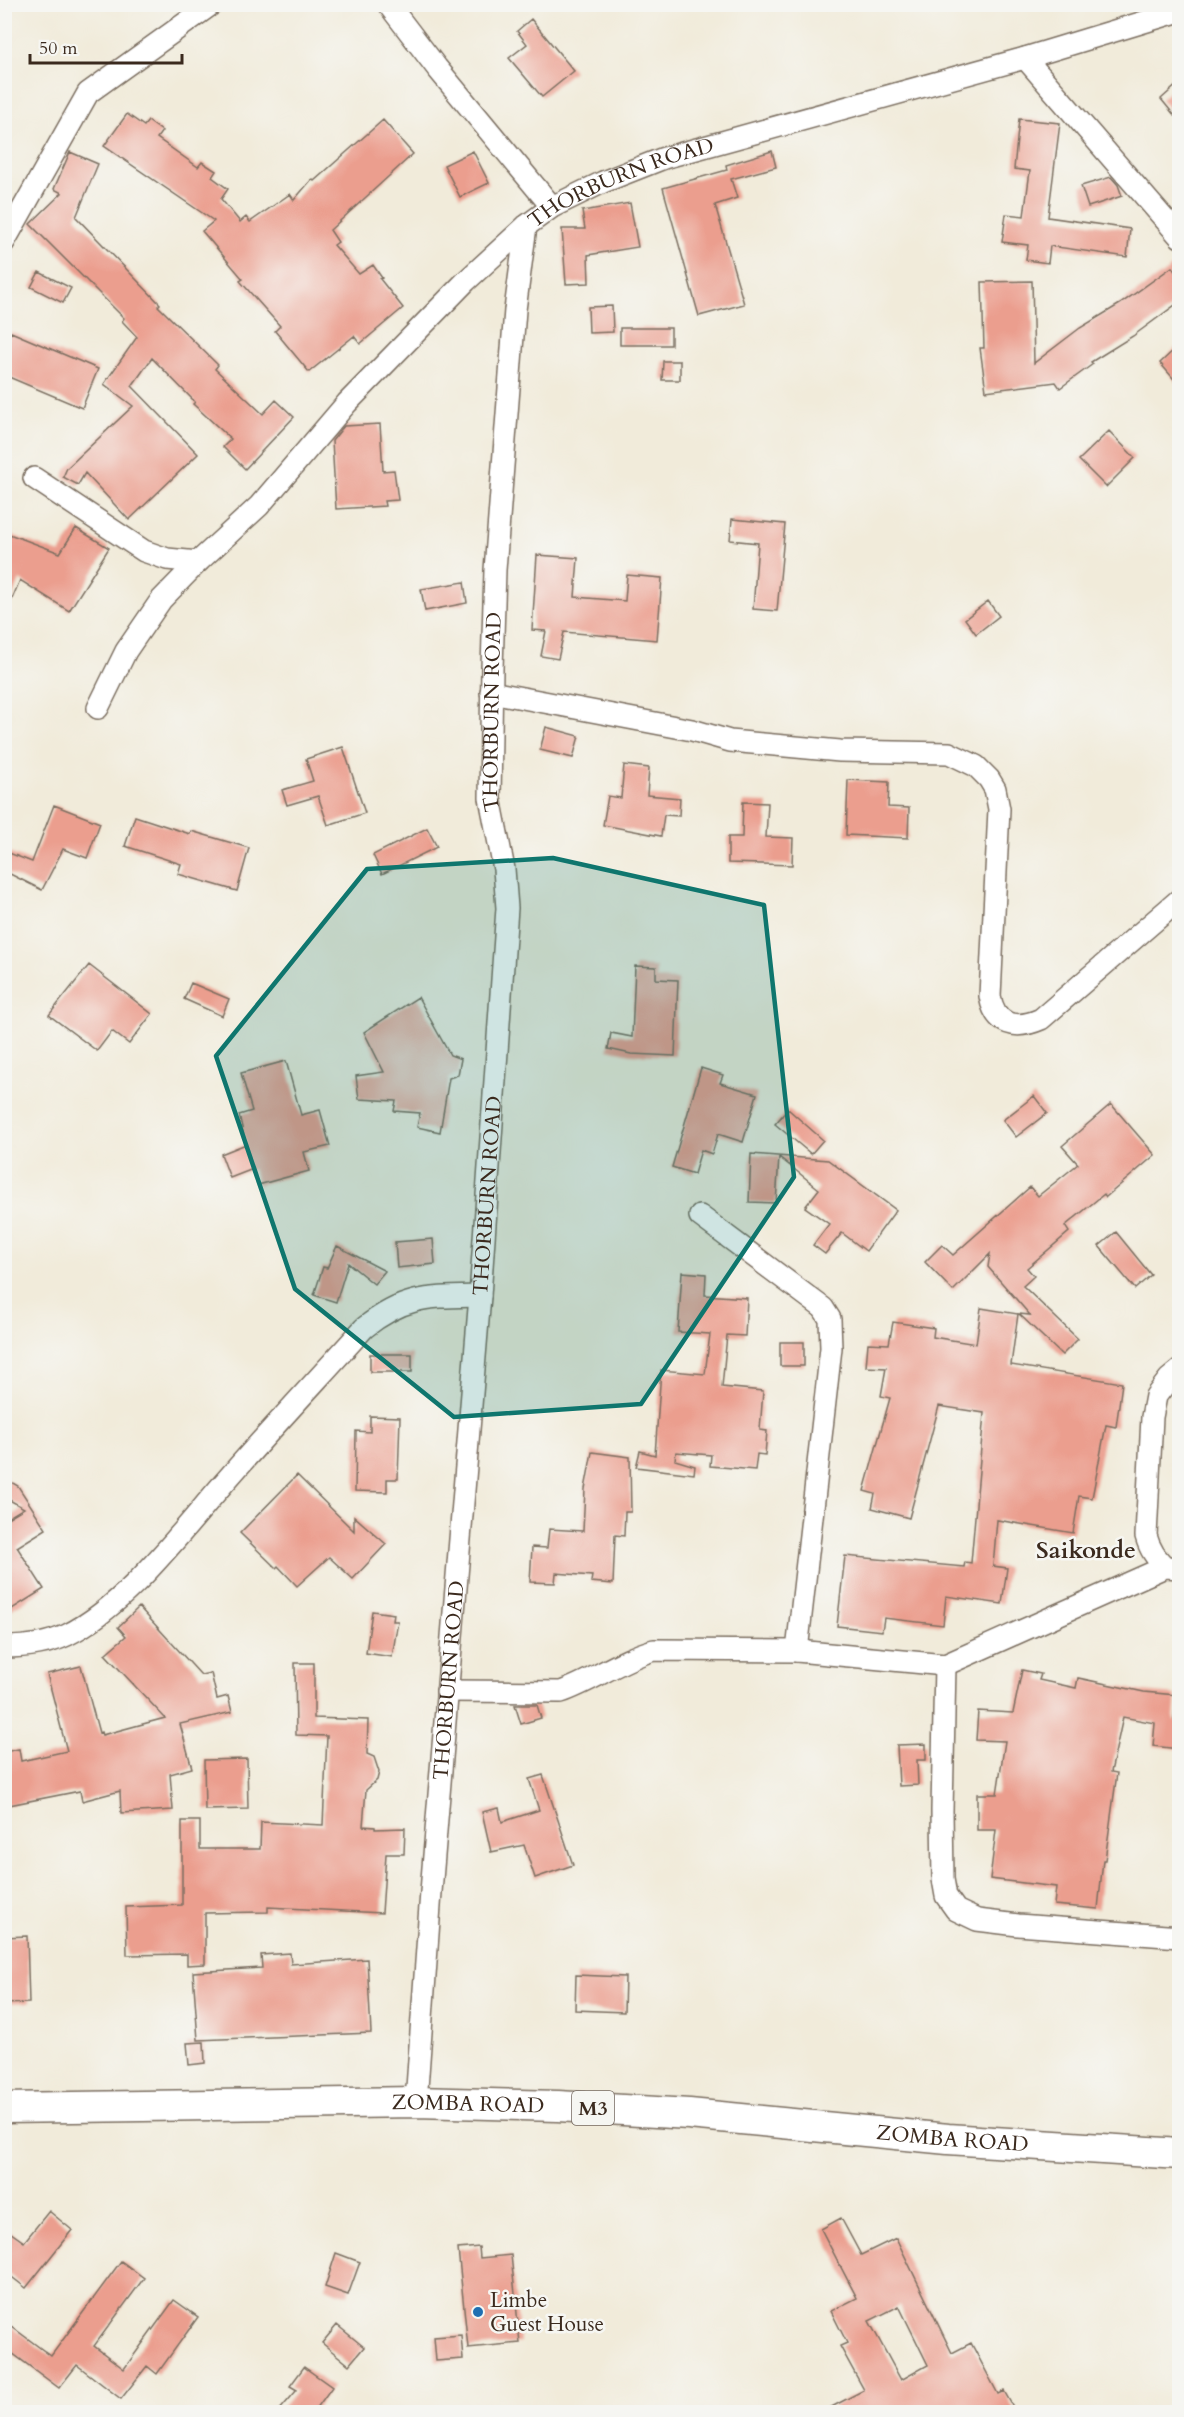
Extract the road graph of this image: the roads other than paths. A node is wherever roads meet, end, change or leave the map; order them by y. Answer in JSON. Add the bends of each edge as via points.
{"nodes":[{"id":1,"x":212,"y":4,"type":"edge"},
{"id":2,"x":388,"y":4,"type":"edge"},
{"id":3,"x":1179,"y":11,"type":"edge"},
{"id":4,"x":1025,"y":58,"type":"junction"},
{"id":5,"x":552,"y":207,"type":"junction"},
{"id":6,"x":526,"y":226,"type":"junction"},
{"id":7,"x":1179,"y":237,"type":"edge"},
{"id":8,"x":4,"y":242,"type":"edge"},
{"id":9,"x":34,"y":478,"type":"dead end"},
{"id":10,"x":198,"y":562,"type":"junction"},
{"id":11,"x":491,"y":692,"type":"junction"},
{"id":12,"x":98,"y":708,"type":"dead end"},
{"id":13,"x":1179,"y":899,"type":"edge"},
{"id":14,"x":700,"y":1216,"type":"dead end"},
{"id":15,"x":480,"y":1296,"type":"junction"},
{"id":16,"x":1179,"y":1370,"type":"edge"},
{"id":17,"x":1172,"y":1568,"type":"edge"},
{"id":18,"x":4,"y":1647,"type":"edge"},
{"id":19,"x":797,"y":1651,"type":"junction"},
{"id":20,"x":945,"y":1665,"type":"junction"},
{"id":21,"x":447,"y":1691,"type":"junction"},
{"id":22,"x":1179,"y":1937,"type":"edge"},
{"id":23,"x":416,"y":2102,"type":"junction"},
{"id":24,"x":4,"y":2108,"type":"edge"},
{"id":25,"x":1179,"y":2154,"type":"edge"}],
"edges":[{"from":1,"to":8,"type":"street","via":[[88,93]]},
{"from":2,"to":5,"type":"street"},
{"from":3,"to":4,"type":"street","name":"THORBURN ROAD"},
{"from":4,"to":5,"type":"street","name":"THORBURN ROAD","via":[[664,158]]},
{"from":4,"to":7,"type":"street"},
{"from":5,"to":6,"type":"street","name":"THORBURN ROAD"},
{"from":6,"to":10,"type":"street","via":[[466,281],[347,403],[259,506]]},
{"from":6,"to":11,"type":"street","name":"THORBURN ROAD","via":[[515,310],[495,570]]},
{"from":9,"to":10,"type":"street","via":[[144,551],[167,559]]},
{"from":10,"to":12,"type":"street","via":[[161,600],[139,630]]},
{"from":11,"to":13,"type":"street","via":[[730,741],[840,751],[949,753],[976,766],[995,789],[999,809],[990,996],[992,1008],[1002,1019],[1017,1026],[1041,1019]]},
{"from":11,"to":15,"type":"street","name":"THORBURN ROAD","via":[[490,798],[504,869],[507,909]]},
{"from":14,"to":19,"type":"street","via":[[823,1308],[830,1319],[831,1348]]},
{"from":15,"to":18,"type":"street","via":[[425,1298],[381,1314],[364,1328],[129,1588],[66,1636],[40,1644]]},
{"from":15,"to":21,"type":"street","name":"THORBURN ROAD"},
{"from":16,"to":17,"type":"street","via":[[1156,1396],[1146,1536],[1155,1557]]},
{"from":17,"to":20,"type":"street"},
{"from":19,"to":20,"type":"street"},
{"from":19,"to":21,"type":"street","via":[[654,1650],[561,1692]]},
{"from":20,"to":22,"type":"street","via":[[943,1879],[946,1896],[956,1910],[977,1920]]},
{"from":21,"to":23,"type":"street","name":"THORBURN ROAD"},
{"from":23,"to":24,"type":"highway","name":"ZOMBA ROAD","number":"M3"},
{"from":23,"to":25,"type":"highway","name":"ZOMBA ROAD","number":"M3","via":[[689,2114],[948,2139]]}]}
